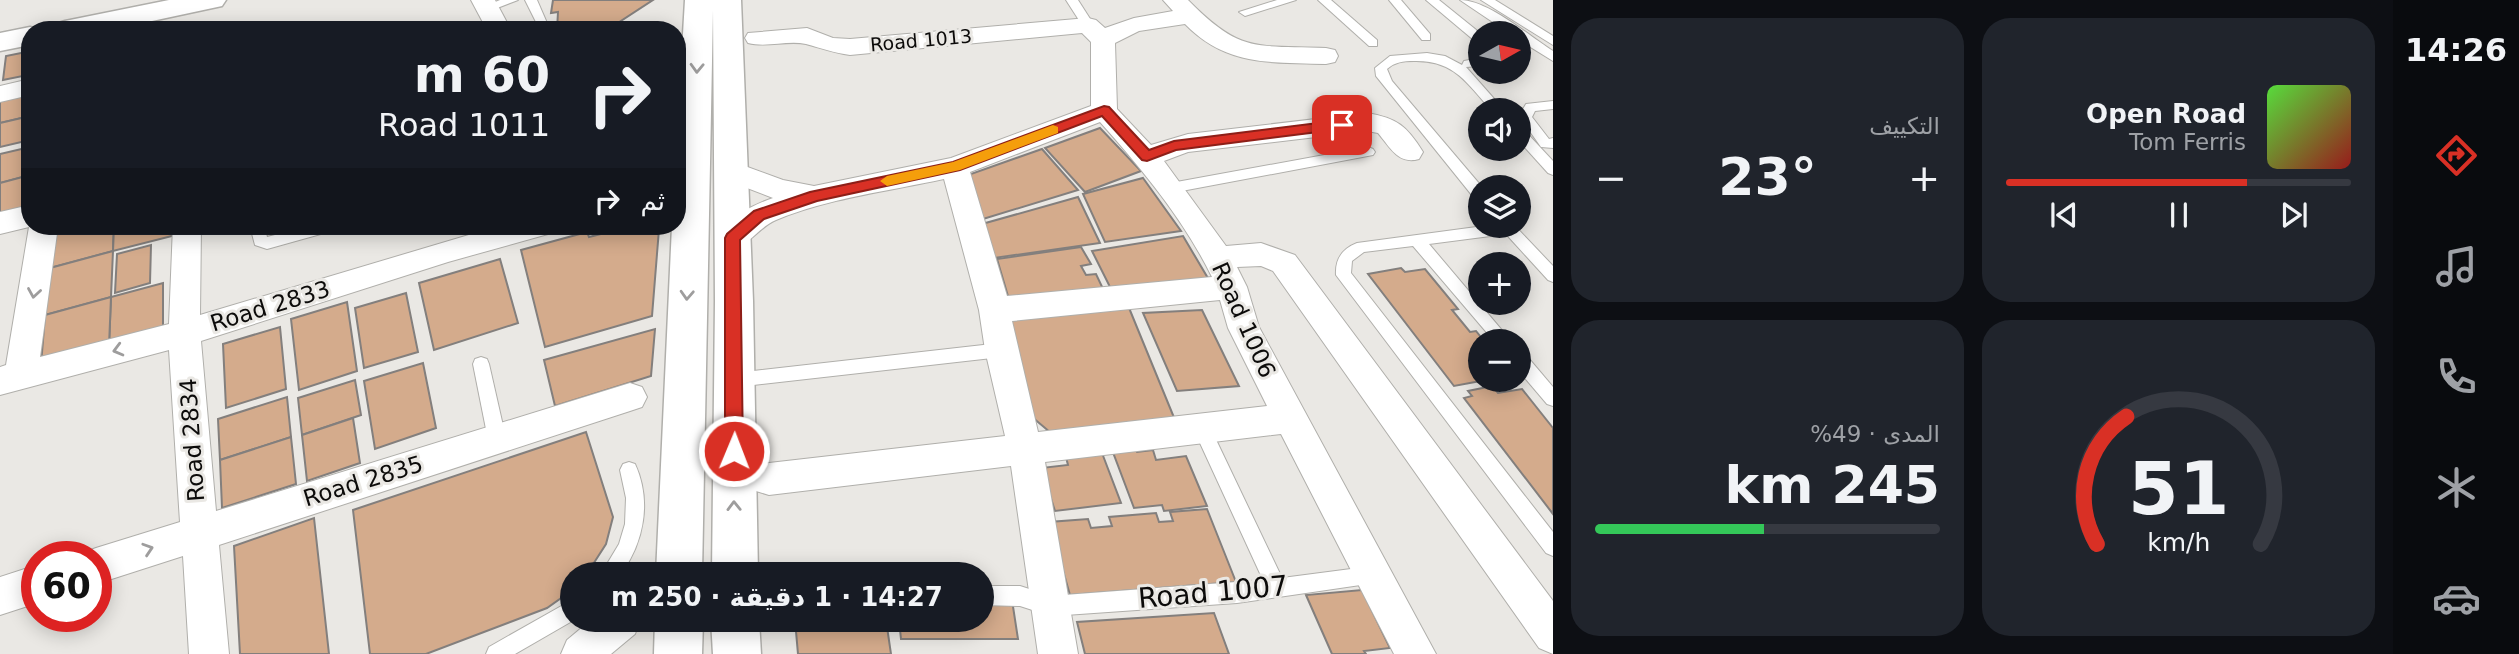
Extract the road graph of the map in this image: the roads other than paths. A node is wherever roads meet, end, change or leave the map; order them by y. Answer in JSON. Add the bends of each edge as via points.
{"nodes":[{"id":1,"x":212,"y":0,"type":"edge"},
{"id":2,"x":512,"y":0,"type":"edge"},
{"id":3,"x":531,"y":0,"type":"edge"},
{"id":4,"x":699,"y":0,"type":"edge"},
{"id":5,"x":727,"y":0,"type":"edge"},
{"id":6,"x":1290,"y":0,"type":"edge"},
{"id":7,"x":1324,"y":0,"type":"edge"},
{"id":8,"x":1397,"y":0,"type":"edge"},
{"id":9,"x":1432,"y":0,"type":"edge"},
{"id":10,"x":1466,"y":0,"type":"edge"},
{"id":11,"x":1487,"y":0,"type":"edge"},
{"id":12,"x":484,"y":3,"type":"edge"},
{"id":13,"x":1183,"y":8,"type":"edge"},
{"id":14,"x":1245,"y":12,"type":"dead end"},
{"id":15,"x":109,"y":21,"type":"edge"},
{"id":16,"x":494,"y":21,"type":"edge"},
{"id":17,"x":541,"y":21,"type":"edge"},
{"id":18,"x":1498,"y":21,"type":"edge"},
{"id":19,"x":1088,"y":22,"type":"edge"},
{"id":20,"x":1468,"y":29,"type":"edge"},
{"id":21,"x":757,"y":37,"type":"dead end"},
{"id":22,"x":1426,"y":37,"type":"dead end"},
{"id":23,"x":21,"y":38,"type":"edge"},
{"id":24,"x":1553,"y":41,"type":"edge"},
{"id":25,"x":0,"y":42,"type":"edge"},
{"id":26,"x":1373,"y":43,"type":"dead end"},
{"id":27,"x":1531,"y":43,"type":"edge"},
{"id":28,"x":1326,"y":56,"type":"dead end"},
{"id":29,"x":1553,"y":57,"type":"edge"},
{"id":30,"x":21,"y":89,"type":"edge"},
{"id":31,"x":0,"y":94,"type":"edge"},
{"id":32,"x":1486,"y":98,"type":"edge"},
{"id":33,"x":1553,"y":105,"type":"edge"},
{"id":34,"x":1104,"y":111,"type":"junction"},
{"id":35,"x":1531,"y":146,"type":"edge"},
{"id":36,"x":1551,"y":146,"type":"edge"},
{"id":37,"x":1368,"y":152,"type":"dead end"},
{"id":38,"x":1409,"y":152,"type":"dead end"},
{"id":39,"x":1147,"y":157,"type":"junction"},
{"id":40,"x":955,"y":167,"type":"junction"},
{"id":41,"x":1553,"y":170,"type":"edge"},
{"id":42,"x":731,"y":171,"type":"junction"},
{"id":43,"x":1468,"y":180,"type":"edge"},
{"id":44,"x":1171,"y":188,"type":"junction"},
{"id":45,"x":815,"y":196,"type":"junction"},
{"id":46,"x":21,"y":218,"type":"edge"},
{"id":47,"x":0,"y":223,"type":"edge"},
{"id":48,"x":1468,"y":232,"type":"edge"},
{"id":49,"x":42,"y":235,"type":"edge"},
{"id":50,"x":187,"y":235,"type":"edge"},
{"id":51,"x":259,"y":235,"type":"edge"},
{"id":52,"x":297,"y":235,"type":"edge"},
{"id":53,"x":506,"y":235,"type":"edge"},
{"id":54,"x":732,"y":238,"type":"junction"},
{"id":55,"x":1519,"y":238,"type":"edge"},
{"id":56,"x":1416,"y":239,"type":"junction"},
{"id":57,"x":1550,"y":269,"type":"edge"},
{"id":58,"x":1225,"y":273,"type":"junction"},
{"id":59,"x":995,"y":310,"type":"junction"},
{"id":60,"x":1493,"y":329,"type":"edge"},
{"id":61,"x":184,"y":333,"type":"junction"},
{"id":62,"x":1001,"y":350,"type":"junction"},
{"id":63,"x":481,"y":364,"type":"dead end"},
{"id":64,"x":1531,"y":373,"type":"edge"},
{"id":65,"x":10,"y":379,"type":"edge"},
{"id":66,"x":735,"y":380,"type":"junction"},
{"id":67,"x":630,"y":397,"type":"dead end"},
{"id":68,"x":1553,"y":399,"type":"edge"},
{"id":69,"x":1290,"y":418,"type":"junction"},
{"id":70,"x":1203,"y":430,"type":"junction"},
{"id":71,"x":497,"y":439,"type":"junction"},
{"id":72,"x":1026,"y":451,"type":"junction"},
{"id":73,"x":629,"y":470,"type":"dead end"},
{"id":74,"x":769,"y":479,"type":"dead end"},
{"id":75,"x":680,"y":513,"type":"junction"},
{"id":76,"x":199,"y":533,"type":"junction"},
{"id":77,"x":1553,"y":547,"type":"edge"},
{"id":78,"x":112,"y":561,"type":"edge"},
{"id":79,"x":617,"y":562,"type":"edge"},
{"id":80,"x":661,"y":562,"type":"edge"},
{"id":81,"x":679,"y":562,"type":"edge"},
{"id":82,"x":735,"y":562,"type":"edge"},
{"id":83,"x":1374,"y":575,"type":"junction"},
{"id":84,"x":1276,"y":587,"type":"junction"},
{"id":85,"x":21,"y":589,"type":"edge"},
{"id":86,"x":0,"y":596,"type":"edge"},
{"id":87,"x":994,"y":596,"type":"edge"},
{"id":88,"x":1051,"y":606,"type":"junction"},
{"id":89,"x":560,"y":617,"type":"edge"},
{"id":90,"x":607,"y":632,"type":"edge"},
{"id":91,"x":679,"y":632,"type":"edge"},
{"id":92,"x":736,"y":632,"type":"edge"},
{"id":93,"x":1553,"y":634,"type":"edge"},
{"id":94,"x":209,"y":654,"type":"edge"},
{"id":95,"x":496,"y":654,"type":"edge"},
{"id":96,"x":581,"y":654,"type":"edge"},
{"id":97,"x":678,"y":654,"type":"edge"},
{"id":98,"x":737,"y":654,"type":"edge"},
{"id":99,"x":1058,"y":654,"type":"edge"},
{"id":100,"x":1416,"y":654,"type":"edge"}],
"edges":[{"from":1,"to":15,"type":"main road"},
{"from":2,"to":12,"type":"lane"},
{"from":3,"to":17,"type":"lane"},
{"from":4,"to":75,"type":"main road","one_way":true},
{"from":5,"to":42,"type":"main road"},
{"from":6,"to":14,"type":"lane"},
{"from":7,"to":26,"type":"lane"},
{"from":8,"to":22,"type":"lane"},
{"from":9,"to":20,"type":"lane"},
{"from":10,"to":18,"type":"lane"},
{"from":11,"to":24,"type":"lane"},
{"from":12,"to":16,"type":"street"},
{"from":13,"to":19,"type":"street","name":"Road 1013","via":[[1124,28]]},
{"from":13,"to":28,"type":"street","name":"Road 1013","via":[[1216,39],[1239,49]]},
{"from":19,"to":21,"type":"street","name":"Road 1013","via":[[850,47],[807,36]]},
{"from":19,"to":34,"type":"street"},
{"from":23,"to":25,"type":"main road"},
{"from":27,"to":29,"type":"lane"},
{"from":30,"to":31,"type":"street"},
{"from":32,"to":43,"type":"lane","via":[[1451,61],[1438,56],[1395,59],[1381,68],[1388,84]]},
{"from":33,"to":36,"type":"lane","via":[[1531,107],[1525,117]]},
{"from":34,"to":39,"type":"street","name":"Road 1006"},
{"from":34,"to":40,"type":"street"},
{"from":35,"to":41,"type":"lane"},
{"from":37,"to":44,"type":"lane"},
{"from":38,"to":39,"type":"street","via":[[1386,125],[1367,122],[1174,146]]},
{"from":39,"to":44,"type":"street","name":"Road 1006"},
{"from":40,"to":45,"type":"street"},
{"from":40,"to":59,"type":"street"},
{"from":42,"to":45,"type":"street","via":[[779,190]]},
{"from":42,"to":54,"type":"main road"},
{"from":44,"to":58,"type":"street","name":"Road 1006"},
{"from":45,"to":54,"type":"street","via":[[759,215]]},
{"from":46,"to":47,"type":"street"},
{"from":48,"to":56,"type":"lane"},
{"from":49,"to":65,"type":"street","one_way":true},
{"from":50,"to":61,"type":"street","name":"Road 2834"},
{"from":51,"to":52,"type":"lane","via":[[267,243]]},
{"from":53,"to":61,"type":"street","name":"Road 2833"},
{"from":54,"to":66,"type":"main road"},
{"from":55,"to":57,"type":"lane"},
{"from":56,"to":60,"type":"lane"},
{"from":56,"to":77,"type":"lane","via":[[1350,252],[1343,262],[1344,275]]},
{"from":58,"to":59,"type":"street"},
{"from":58,"to":69,"type":"street","name":"Road 1006","via":[[1244,328]]},
{"from":58,"to":93,"type":"street","via":[[1260,253],[1284,263]]},
{"from":59,"to":62,"type":"street"},
{"from":61,"to":65,"type":"street","name":"Road 2833","one_way":true},
{"from":61,"to":76,"type":"street","name":"Road 2834"},
{"from":62,"to":66,"type":"lane"},
{"from":62,"to":72,"type":"street"},
{"from":63,"to":71,"type":"lane"},
{"from":64,"to":68,"type":"lane"},
{"from":82,"to":66,"type":"main road","one_way":true},
{"from":67,"to":71,"type":"street","name":"Road 2835"},
{"from":69,"to":70,"type":"street"},
{"from":69,"to":83,"type":"street","name":"Road 1006"},
{"from":70,"to":72,"type":"street"},
{"from":70,"to":84,"type":"lane"},
{"from":71,"to":76,"type":"street","name":"Road 2835"},
{"from":72,"to":74,"type":"street"},
{"from":72,"to":88,"type":"street"},
{"from":73,"to":79,"type":"lane","via":[[637,499],[635,522]]},
{"from":75,"to":80,"type":"street"},
{"from":75,"to":81,"type":"main road"},
{"from":78,"to":76,"type":"street","name":"Road 2835","one_way":true},
{"from":76,"to":94,"type":"street","name":"Road 2834"},
{"from":83,"to":84,"type":"lane","name":"Road 1007"},
{"from":83,"to":100,"type":"street","name":"Road 1006"},
{"from":84,"to":88,"type":"lane","name":"Road 1007"},
{"from":85,"to":86,"type":"street"},
{"from":87,"to":88,"type":"lane","name":"Road 1007","via":[[1020,596]]},
{"from":88,"to":99,"type":"street"},
{"from":89,"to":95,"type":"lane"},
{"from":90,"to":96,"type":"street"},
{"from":91,"to":97,"type":"main road"},
{"from":92,"to":98,"type":"main road"}]}
